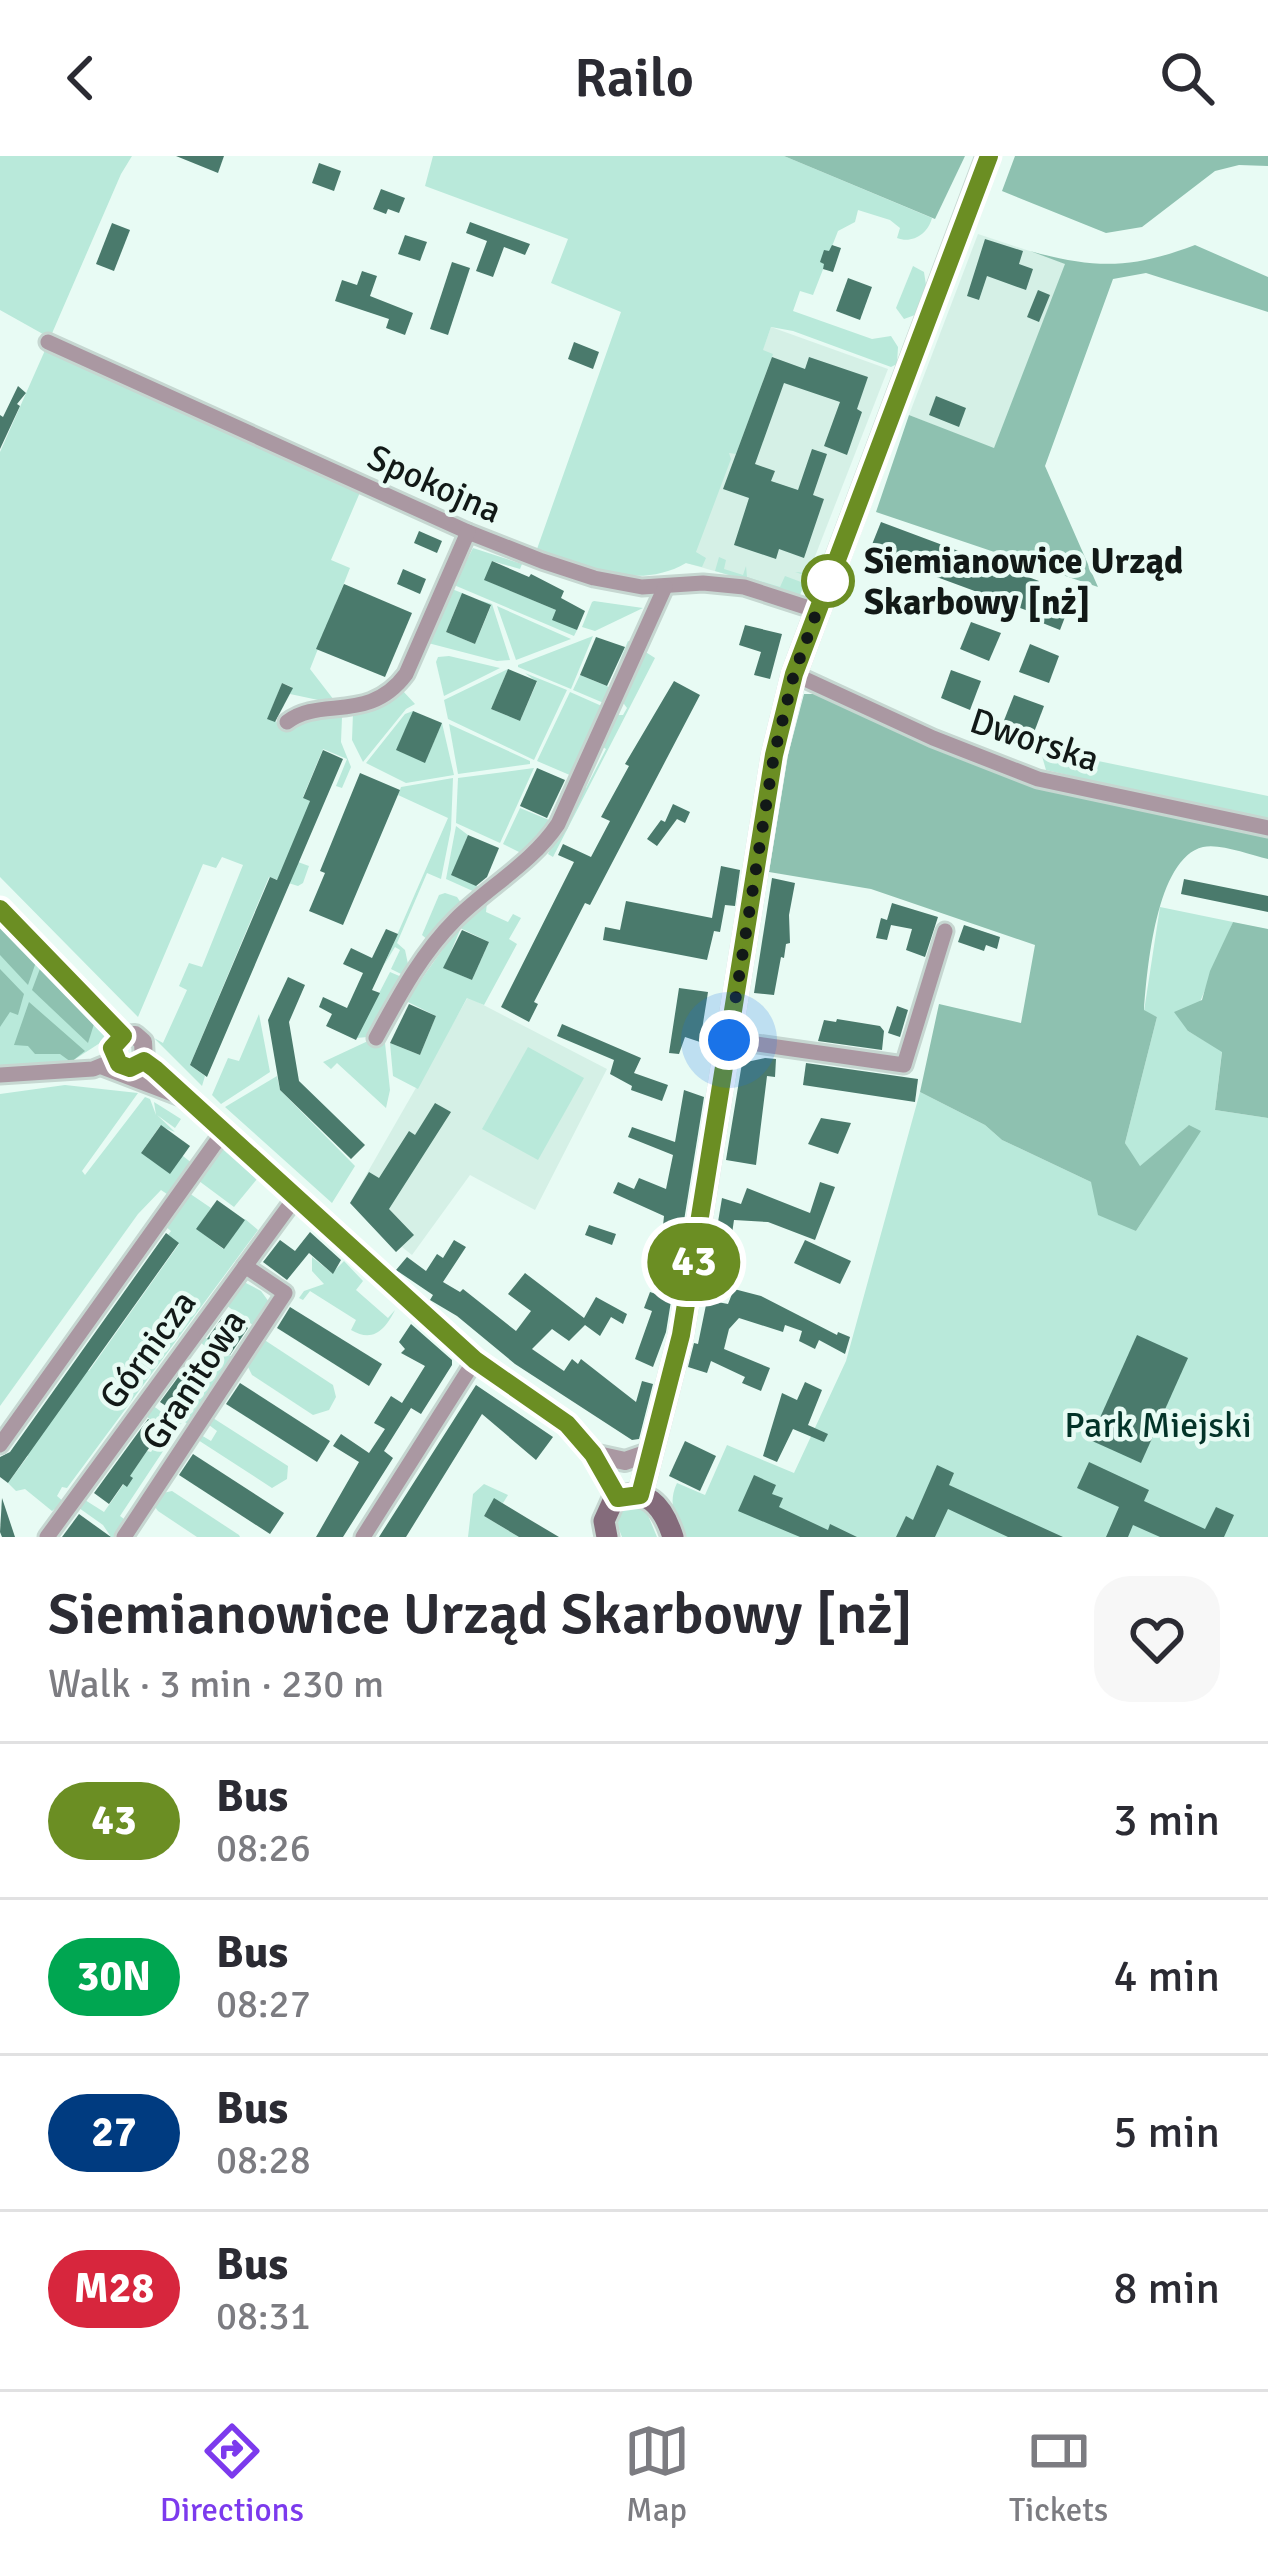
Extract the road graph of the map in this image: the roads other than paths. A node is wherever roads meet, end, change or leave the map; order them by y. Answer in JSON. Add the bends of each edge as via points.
{"nodes":[{"id":1,"x":988,"y":156,"type":"edge"},
{"id":2,"x":48,"y":342,"type":"dead end"},
{"id":3,"x":468,"y":532,"type":"junction"},
{"id":4,"x":665,"y":587,"type":"junction"},
{"id":5,"x":818,"y":610,"type":"junction"},
{"id":6,"x":794,"y":674,"type":"junction"},
{"id":7,"x":287,"y":722,"type":"dead end"},
{"id":8,"x":1268,"y":828,"type":"edge"},
{"id":9,"x":0,"y":909,"type":"edge"},
{"id":10,"x":945,"y":932,"type":"dead end"},
{"id":11,"x":123,"y":1036,"type":"junction"},
{"id":12,"x":376,"y":1038,"type":"dead end"},
{"id":13,"x":729,"y":1040,"type":"junction"},
{"id":14,"x":144,"y":1061,"type":"junction"},
{"id":15,"x":109,"y":1064,"type":"junction"},
{"id":16,"x":0,"y":1075,"type":"edge"},
{"id":17,"x":190,"y":1099,"type":"junction"},
{"id":18,"x":224,"y":1131,"type":"junction"},
{"id":19,"x":296,"y":1198,"type":"junction"},
{"id":20,"x":245,"y":1266,"type":"junction"},
{"id":21,"x":475,"y":1360,"type":"junction"},
{"id":22,"x":0,"y":1445,"type":"edge"},
{"id":23,"x":650,"y":1452,"type":"junction"},
{"id":24,"x":593,"y":1454,"type":"junction"},
{"id":25,"x":629,"y":1496,"type":"junction"},
{"id":26,"x":47,"y":1537,"type":"edge"},
{"id":27,"x":124,"y":1537,"type":"edge"},
{"id":28,"x":363,"y":1537,"type":"edge"},
{"id":29,"x":607,"y":1537,"type":"edge"},
{"id":30,"x":673,"y":1537,"type":"edge"}],
"edges":[{"from":1,"to":5,"type":"main road"},
{"from":2,"to":3,"type":"street","name":"Spokojna"},
{"from":3,"to":4,"type":"street","name":"Spokojna","via":[[594,578]]},
{"from":3,"to":7,"type":"street","via":[[397,687],[359,706]]},
{"from":4,"to":5,"type":"street","name":"Spokojna","via":[[744,587]]},
{"from":4,"to":12,"type":"street","via":[[558,824],[452,923]]},
{"from":5,"to":6,"type":"main road"},
{"from":6,"to":8,"type":"street","name":"Dworska","via":[[1038,778]]},
{"from":6,"to":13,"type":"main road"},
{"from":9,"to":11,"type":"street"},
{"from":10,"to":13,"type":"street","via":[[904,1065]]},
{"from":11,"to":14,"type":"street","via":[[143,1042]]},
{"from":11,"to":15,"type":"street"},
{"from":13,"to":23,"type":"main road","via":[[681,1335]]},
{"from":14,"to":15,"type":"street"},
{"from":14,"to":17,"type":"street"},
{"from":15,"to":16,"type":"street"},
{"from":15,"to":17,"type":"street"},
{"from":17,"to":18,"type":"street"},
{"from":18,"to":19,"type":"street"},
{"from":18,"to":22,"type":"street","name":"Górnicza"},
{"from":19,"to":20,"type":"street","name":"Górnicza"},
{"from":19,"to":21,"type":"street"},
{"from":20,"to":26,"type":"street","name":"Górnicza"},
{"from":20,"to":27,"type":"street","name":"Granitowa","via":[[285,1293]]},
{"from":21,"to":24,"type":"street","via":[[567,1424]]},
{"from":21,"to":28,"type":"street"},
{"from":23,"to":24,"type":"street","via":[[625,1461]]},
{"from":23,"to":25,"type":"main road"},
{"from":24,"to":25,"type":"street"},
{"from":25,"to":29,"type":"main road","via":[[607,1510]]},
{"from":25,"to":30,"type":"main road","via":[[653,1500]]}]}
